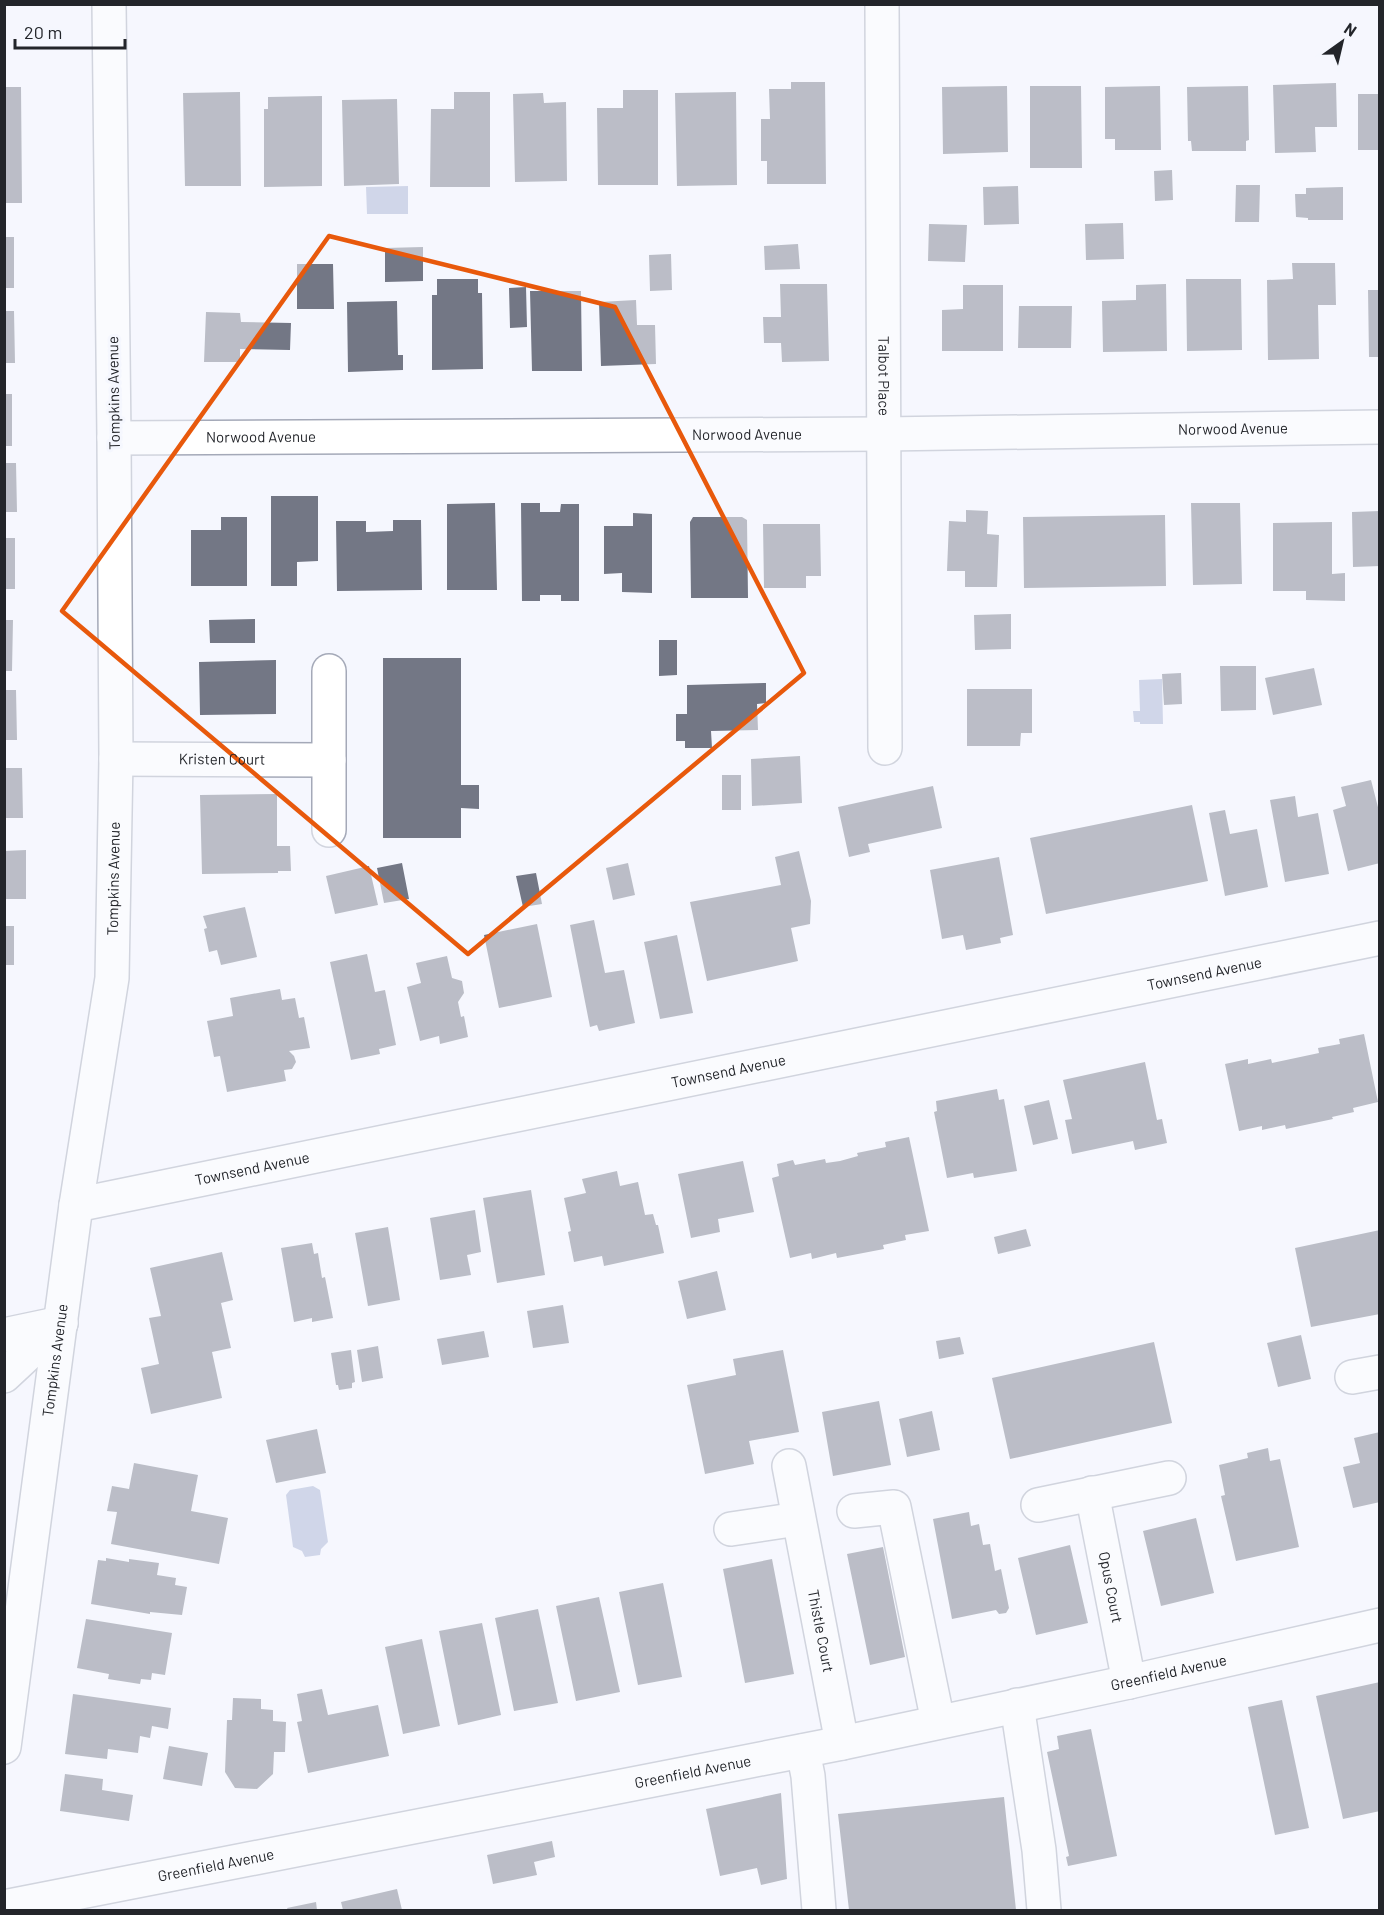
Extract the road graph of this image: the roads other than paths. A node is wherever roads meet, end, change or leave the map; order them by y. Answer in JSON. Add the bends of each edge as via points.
{"nodes":[{"id":1,"x":109,"y":4,"type":"edge"},
{"id":2,"x":882,"y":4,"type":"edge"},
{"id":3,"x":1380,"y":428,"type":"edge"},
{"id":4,"x":884,"y":434,"type":"junction"},
{"id":5,"x":114,"y":438,"type":"junction"},
{"id":6,"x":329,"y":671,"type":"dead end"},
{"id":7,"x":885,"y":748,"type":"dead end"},
{"id":8,"x":116,"y":759,"type":"junction"},
{"id":9,"x":329,"y":760,"type":"junction"},
{"id":10,"x":330,"y":830,"type":"dead end"},
{"id":11,"x":1380,"y":938,"type":"edge"},
{"id":12,"x":76,"y":1205,"type":"junction"},
{"id":13,"x":61,"y":1323,"type":"junction"},
{"id":14,"x":4,"y":1335,"type":"edge"},
{"id":15,"x":4,"y":1376,"type":"edge"},
{"id":16,"x":789,"y":1466,"type":"dead end"},
{"id":17,"x":1169,"y":1478,"type":"dead end"},
{"id":18,"x":1092,"y":1493,"type":"junction"},
{"id":19,"x":1038,"y":1505,"type":"dead end"},
{"id":20,"x":854,"y":1511,"type":"dead end"},
{"id":21,"x":798,"y":1519,"type":"junction"},
{"id":22,"x":731,"y":1529,"type":"dead end"},
{"id":23,"x":1380,"y":1625,"type":"edge"},
{"id":24,"x":1129,"y":1682,"type":"junction"},
{"id":25,"x":1017,"y":1706,"type":"junction"},
{"id":26,"x":938,"y":1722,"type":"junction"},
{"id":27,"x":842,"y":1743,"type":"junction"},
{"id":28,"x":4,"y":1747,"type":"edge"},
{"id":29,"x":803,"y":1751,"type":"junction"},
{"id":30,"x":4,"y":1907,"type":"edge"},
{"id":31,"x":819,"y":1911,"type":"edge"},
{"id":32,"x":1044,"y":1911,"type":"edge"}],
"edges":[{"from":1,"to":5,"type":"street","name":"Tompkins Avenue"},
{"from":2,"to":4,"type":"street","name":"Talbot Place"},
{"from":3,"to":4,"type":"street","name":"Norwood Avenue"},
{"from":4,"to":5,"type":"street","name":"Norwood Avenue"},
{"from":4,"to":7,"type":"street","name":"Talbot Place"},
{"from":5,"to":8,"type":"street","name":"Tompkins Avenue"},
{"from":6,"to":9,"type":"street"},
{"from":8,"to":9,"type":"street","name":"Kristen Court"},
{"from":8,"to":12,"type":"street","name":"Tompkins Avenue","via":[[112,978]]},
{"from":9,"to":10,"type":"street"},
{"from":11,"to":12,"type":"street","name":"Townsend Avenue"},
{"from":12,"to":13,"type":"street","name":"Tompkins Avenue"},
{"from":13,"to":14,"type":"street"},
{"from":13,"to":15,"type":"street"},
{"from":13,"to":28,"type":"street","name":"Tompkins Avenue"},
{"from":16,"to":21,"type":"street","name":"Thistle Court"},
{"from":17,"to":18,"type":"street"},
{"from":18,"to":19,"type":"street"},
{"from":18,"to":24,"type":"street","name":"Opus Court"},
{"from":20,"to":26,"type":"street","via":[[894,1507]]},
{"from":21,"to":22,"type":"street"},
{"from":21,"to":27,"type":"street","name":"Thistle Court"},
{"from":23,"to":24,"type":"street","name":"Greenfield Avenue"},
{"from":24,"to":25,"type":"street","name":"Greenfield Avenue"},
{"from":25,"to":26,"type":"street","name":"Greenfield Avenue"},
{"from":25,"to":32,"type":"street","via":[[1039,1850]]},
{"from":26,"to":27,"type":"street","name":"Greenfield Avenue"},
{"from":27,"to":29,"type":"street","name":"Greenfield Avenue"},
{"from":29,"to":30,"type":"street","name":"Greenfield Avenue"},
{"from":29,"to":31,"type":"street"}]}
